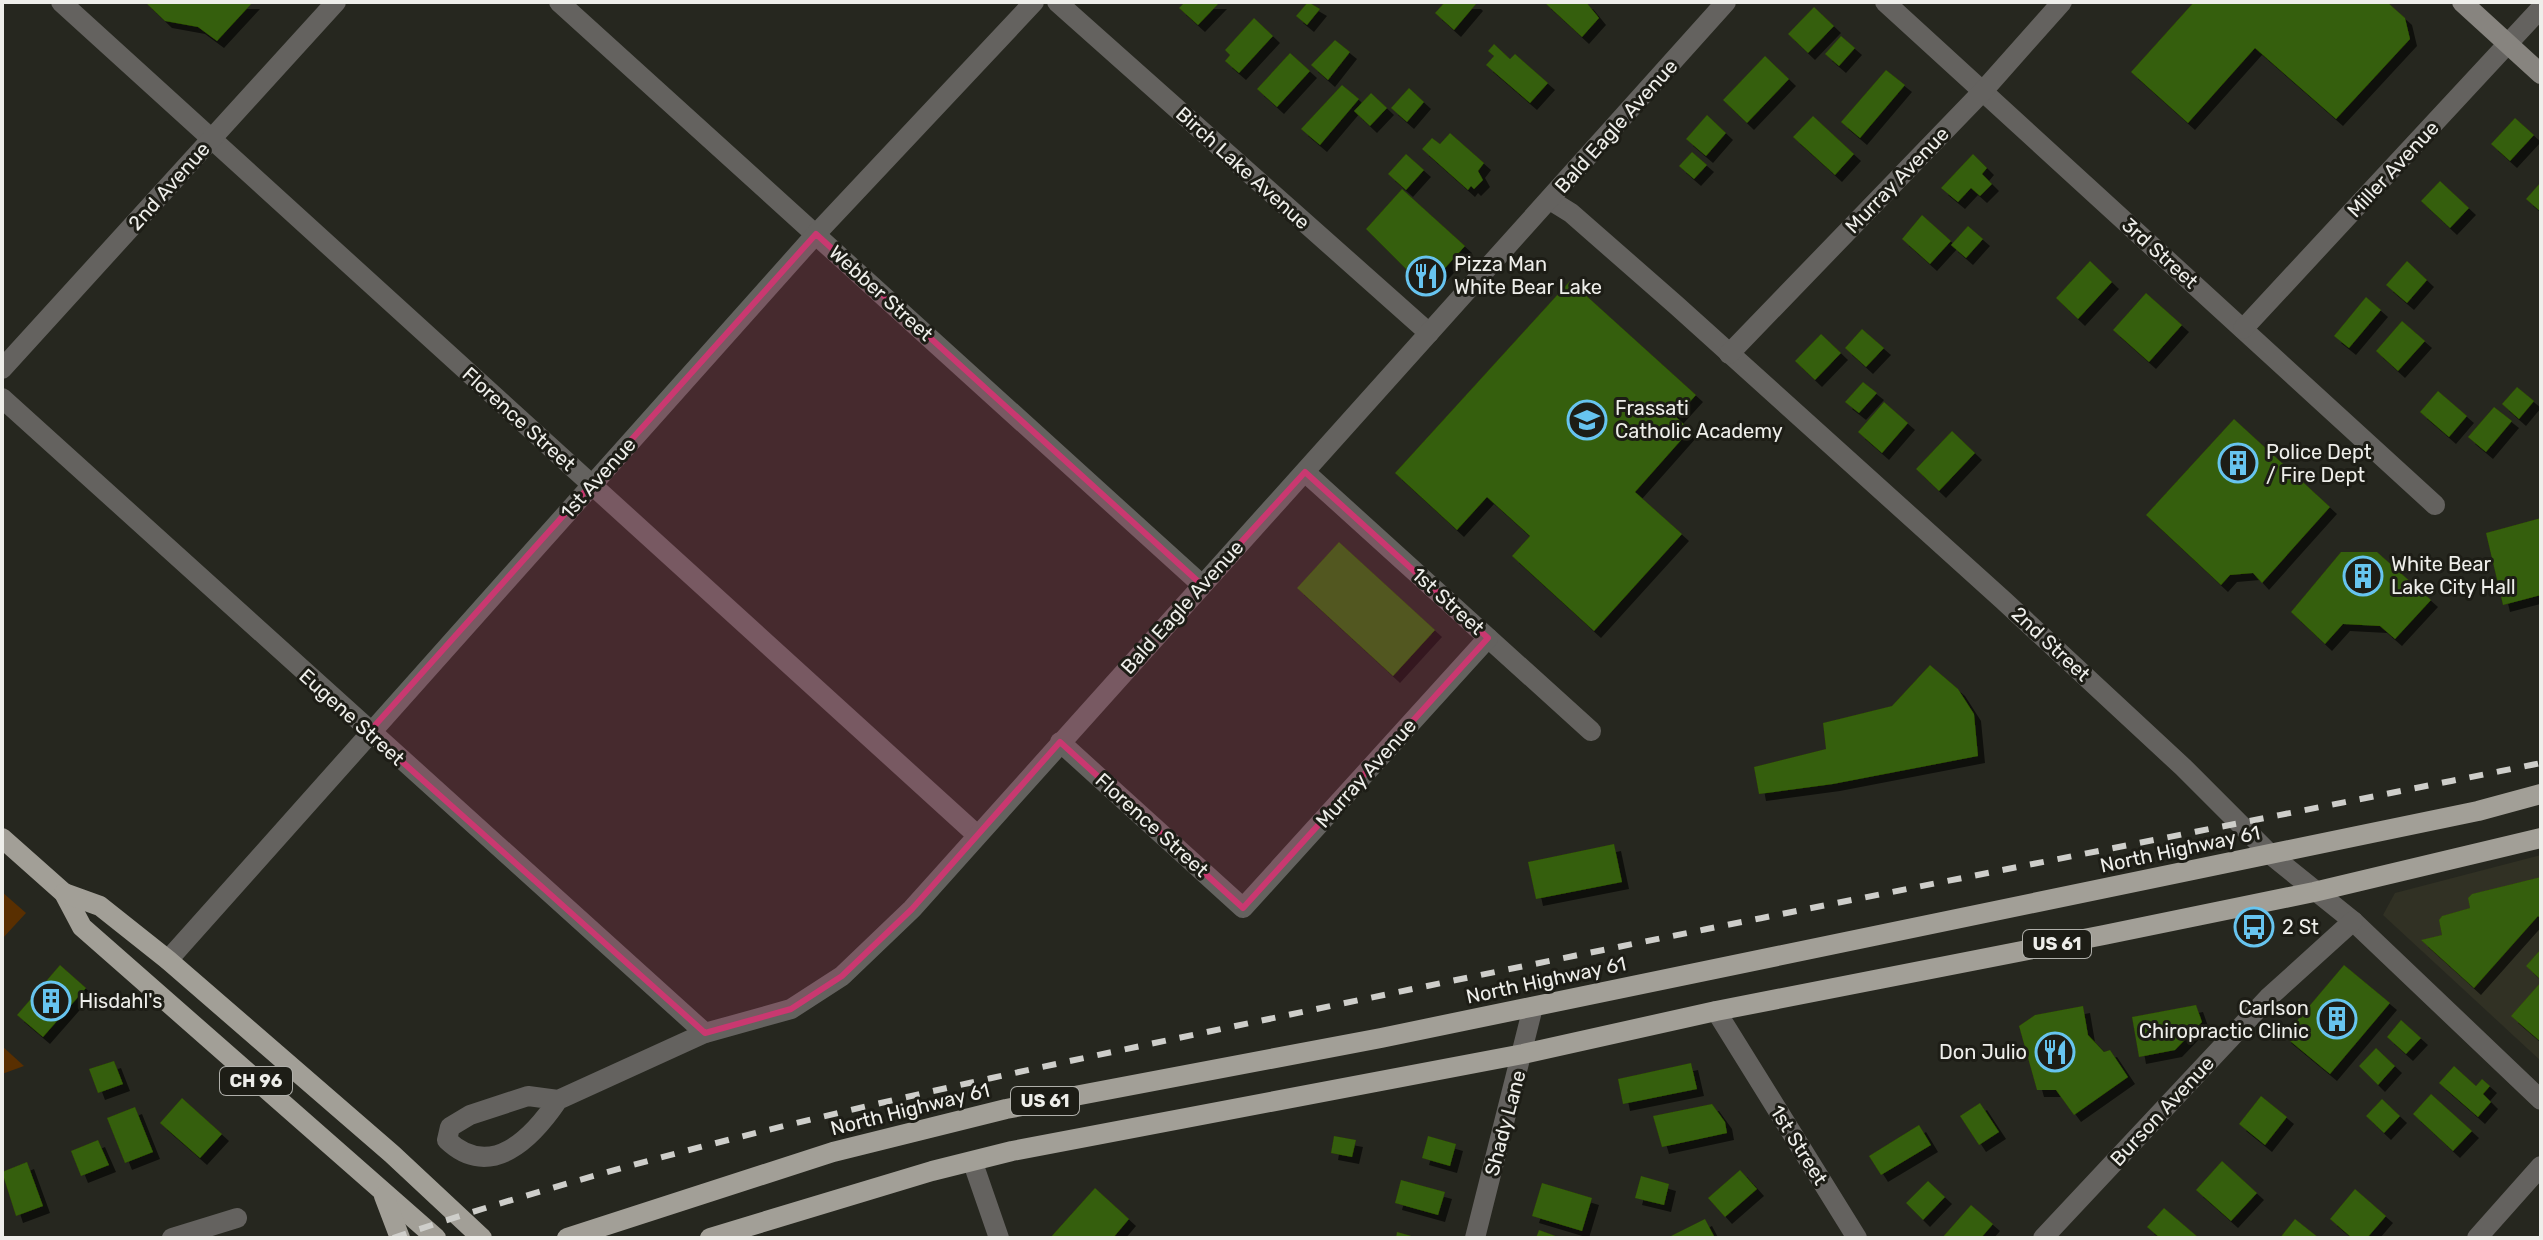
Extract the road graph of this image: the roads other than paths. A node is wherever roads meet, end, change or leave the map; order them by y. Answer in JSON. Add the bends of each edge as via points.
{"nodes":[{"id":1,"x":61,"y":2,"type":"edge"},
{"id":2,"x":336,"y":2,"type":"edge"},
{"id":3,"x":559,"y":2,"type":"edge"},
{"id":4,"x":1034,"y":2,"type":"edge"},
{"id":5,"x":1057,"y":2,"type":"edge"},
{"id":6,"x":1726,"y":2,"type":"edge"},
{"id":7,"x":1885,"y":2,"type":"edge"},
{"id":8,"x":2062,"y":2,"type":"edge"},
{"id":9,"x":2462,"y":2,"type":"edge"},
{"id":10,"x":2541,"y":8,"type":"edge"},
{"id":11,"x":2508,"y":45,"type":"junction"},
{"id":12,"x":2541,"y":74,"type":"edge"},
{"id":13,"x":1983,"y":91,"type":"junction"},
{"id":14,"x":212,"y":140,"type":"junction"},
{"id":15,"x":1550,"y":200,"type":"junction"},
{"id":16,"x":816,"y":234,"type":"junction"},
{"id":17,"x":2243,"y":329,"type":"junction"},
{"id":18,"x":1429,"y":333,"type":"junction"},
{"id":19,"x":1729,"y":354,"type":"junction"},
{"id":20,"x":2,"y":369,"type":"edge"},
{"id":21,"x":2,"y":398,"type":"edge"},
{"id":22,"x":1305,"y":472,"type":"junction"},
{"id":23,"x":592,"y":485,"type":"junction"},
{"id":24,"x":2435,"y":505,"type":"dead end"},
{"id":25,"x":1202,"y":585,"type":"junction"},
{"id":26,"x":1488,"y":638,"type":"junction"},
{"id":27,"x":1591,"y":731,"type":"dead end"},
{"id":28,"x":369,"y":732,"type":"junction"},
{"id":29,"x":1060,"y":742,"type":"junction"},
{"id":30,"x":2541,"y":794,"type":"edge"},
{"id":31,"x":977,"y":835,"type":"junction"},
{"id":32,"x":2,"y":838,"type":"edge"},
{"id":33,"x":2541,"y":838,"type":"edge"},
{"id":34,"x":2271,"y":855,"type":"junction"},
{"id":35,"x":2314,"y":892,"type":"junction"},
{"id":36,"x":64,"y":893,"type":"junction"},
{"id":37,"x":1243,"y":908,"type":"joint"},
{"id":38,"x":2353,"y":921,"type":"junction"},
{"id":39,"x":168,"y":960,"type":"junction"},
{"id":40,"x":1533,"y":1007,"type":"junction"},
{"id":41,"x":1716,"y":1011,"type":"junction"},
{"id":42,"x":705,"y":1033,"type":"junction"},
{"id":43,"x":1523,"y":1054,"type":"junction"},
{"id":44,"x":558,"y":1100,"type":"junction"},
{"id":45,"x":2541,"y":1100,"type":"edge"},
{"id":46,"x":973,"y":1163,"type":"junction"},
{"id":47,"x":2541,"y":1166,"type":"edge"},
{"id":48,"x":376,"y":1186,"type":"junction"},
{"id":49,"x":237,"y":1218,"type":"dead end"},
{"id":50,"x":172,"y":1238,"type":"edge"},
{"id":51,"x":400,"y":1238,"type":"edge"},
{"id":52,"x":436,"y":1238,"type":"edge"},
{"id":53,"x":482,"y":1238,"type":"edge"},
{"id":54,"x":567,"y":1238,"type":"edge"},
{"id":55,"x":710,"y":1238,"type":"edge"},
{"id":56,"x":999,"y":1238,"type":"edge"},
{"id":57,"x":1475,"y":1238,"type":"edge"},
{"id":58,"x":1857,"y":1238,"type":"edge"},
{"id":59,"x":2043,"y":1238,"type":"edge"},
{"id":60,"x":2477,"y":1238,"type":"edge"}],
"edges":[{"from":1,"to":14,"type":"street","name":"Florence Street"},
{"from":2,"to":14,"type":"street","name":"2nd Avenue"},
{"from":3,"to":16,"type":"street","name":"Webber Street"},
{"from":4,"to":16,"type":"street","name":"1st Avenue"},
{"from":5,"to":18,"type":"street","name":"Birch Lake Avenue"},
{"from":6,"to":15,"type":"street","name":"Bald Eagle Avenue"},
{"from":7,"to":13,"type":"street","name":"3rd Street"},
{"from":8,"to":13,"type":"street","name":"Murray Avenue"},
{"from":9,"to":11,"type":"street"},
{"from":10,"to":11,"type":"street","name":"Miller Avenue"},
{"from":11,"to":12,"type":"street"},
{"from":11,"to":17,"type":"street","name":"Miller Avenue"},
{"from":13,"to":17,"type":"street","name":"3rd Street"},
{"from":13,"to":19,"type":"street","name":"Murray Avenue"},
{"from":14,"to":20,"type":"street","name":"2nd Avenue"},
{"from":14,"to":23,"type":"street","name":"Florence Street"},
{"from":15,"to":18,"type":"street","name":"Bald Eagle Avenue"},
{"from":15,"to":19,"type":"street","name":"2nd Street"},
{"from":16,"to":23,"type":"street","name":"1st Avenue"},
{"from":16,"to":25,"type":"street","name":"Webber Street"},
{"from":17,"to":24,"type":"street","name":"3rd Street"},
{"from":18,"to":22,"type":"street","name":"Bald Eagle Avenue"},
{"from":19,"to":34,"type":"street","name":"2nd Street","via":[[2003,600]]},
{"from":21,"to":28,"type":"street","name":"Eugene Street"},
{"from":22,"to":25,"type":"street","name":"Bald Eagle Avenue"},
{"from":22,"to":26,"type":"street","name":"1st Street"},
{"from":23,"to":28,"type":"street","name":"1st Avenue"},
{"from":23,"to":31,"type":"street","name":"Florence Street"},
{"from":25,"to":29,"type":"street","name":"Bald Eagle Avenue"},
{"from":26,"to":27,"type":"street","name":"1st Street"},
{"from":26,"to":37,"type":"street","name":"Murray Avenue"},
{"from":28,"to":39,"type":"street","name":"1st Avenue"},
{"from":28,"to":42,"type":"street","name":"Eugene Street"},
{"from":29,"to":31,"type":"street","name":"Bald Eagle Avenue"},
{"from":29,"to":37,"type":"street","name":"Florence Street"},
{"from":30,"to":34,"type":"main road","name":"North Highway 61","number":"US 61"},
{"from":31,"to":42,"type":"street","name":"Bald Eagle Avenue","via":[[912,909],[842,976],[791,1009]]},
{"from":32,"to":36,"type":"main road","number":"CH 96"},
{"from":33,"to":35,"type":"main road","number":"US 61"},
{"from":34,"to":35,"type":"street","name":"2nd Street"},
{"from":34,"to":40,"type":"main road","name":"North Highway 61","number":"US 61"},
{"from":35,"to":38,"type":"street","name":"2nd Street"},
{"from":35,"to":41,"type":"main road","number":"US 61"},
{"from":36,"to":39,"type":"main road","number":"CH 96","via":[[100,906]]},
{"from":36,"to":48,"type":"main road","number":"CH 96","via":[[82,927]]},
{"from":38,"to":45,"type":"street","name":"2nd Street"},
{"from":38,"to":59,"type":"street","name":"Burson Avenue","via":[[2268,998]]},
{"from":39,"to":53,"type":"main road","number":"CH 96"},
{"from":40,"to":43,"type":"street","name":"Shady Lane"},
{"from":40,"to":54,"type":"main road","name":"North Highway 61","number":"US 61","via":[[916,1130]]},
{"from":41,"to":43,"type":"main road","number":"US 61"},
{"from":41,"to":58,"type":"street","name":"1st Street"},
{"from":42,"to":44,"type":"street","name":"Bald Eagle Avenue"},
{"from":43,"to":46,"type":"main road","number":"US 61","via":[[1012,1151]]},
{"from":43,"to":57,"type":"street","name":"Shady Lane"},
{"from":44,"to":44,"type":"street","name":"Bald Eagle Avenue","via":[[519,1147],[495,1155],[461,1153],[447,1140],[450,1127],[470,1115],[528,1096]]},
{"from":46,"to":55,"type":"main road","number":"US 61"},
{"from":46,"to":56,"type":"street"},
{"from":47,"to":60,"type":"street"},
{"from":48,"to":51,"type":"main road"},
{"from":48,"to":52,"type":"main road"},
{"from":49,"to":50,"type":"street"}]}
